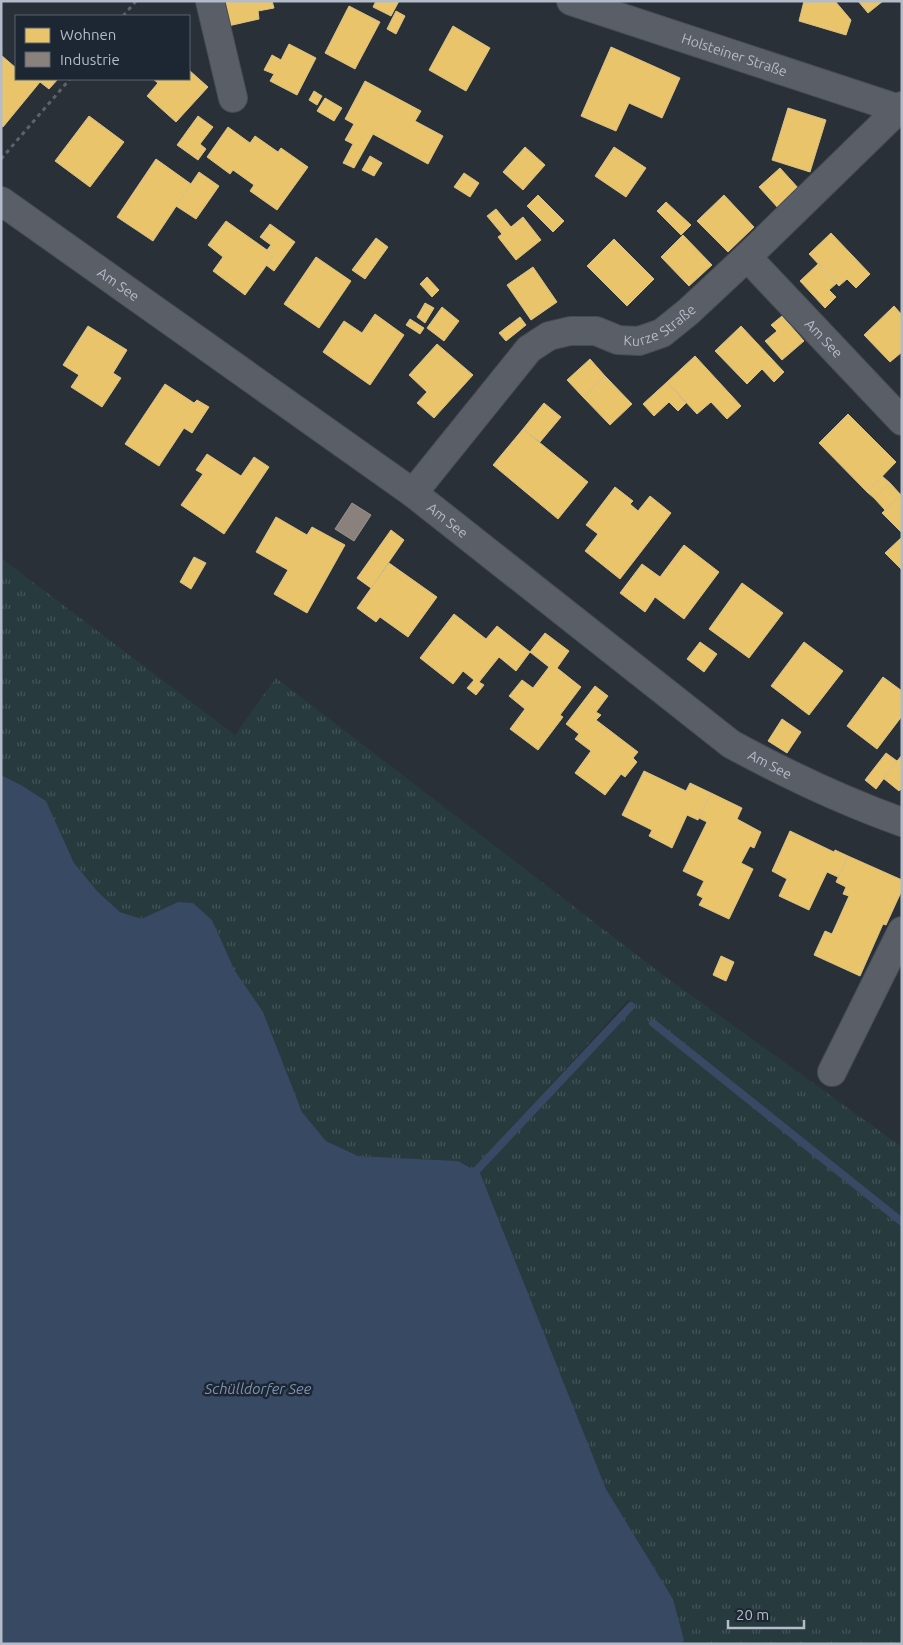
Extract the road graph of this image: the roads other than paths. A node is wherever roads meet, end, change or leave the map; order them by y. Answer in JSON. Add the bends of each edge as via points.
{"nodes":[{"id":1,"x":210,"y":1,"type":"edge"},
{"id":2,"x":571,"y":1,"type":"edge"},
{"id":3,"x":233,"y":98,"type":"dead end"},
{"id":4,"x":901,"y":108,"type":"edge"},
{"id":5,"x":1,"y":201,"type":"edge"},
{"id":6,"x":747,"y":257,"type":"junction"},
{"id":7,"x":902,"y":421,"type":"edge"},
{"id":8,"x":413,"y":493,"type":"junction"},
{"id":9,"x":902,"y":822,"type":"edge"},
{"id":10,"x":902,"y":931,"type":"edge"},
{"id":11,"x":832,"y":1072,"type":"dead end"}],
"edges":[{"from":1,"to":3,"type":"street"},
{"from":2,"to":4,"type":"street","name":"Holsteiner Straße"},
{"from":4,"to":6,"type":"street","name":"Kurze Straße"},
{"from":5,"to":8,"type":"street","name":"Am See"},
{"from":6,"to":7,"type":"street","name":"Am See"},
{"from":6,"to":8,"type":"street","name":"Kurze Straße","via":[[662,333],[639,342],[618,340],[596,331],[570,330],[549,336],[529,349]]},
{"from":8,"to":9,"type":"street","name":"Am See","via":[[731,744],[789,775],[857,806]]},
{"from":10,"to":11,"type":"street"}]}
